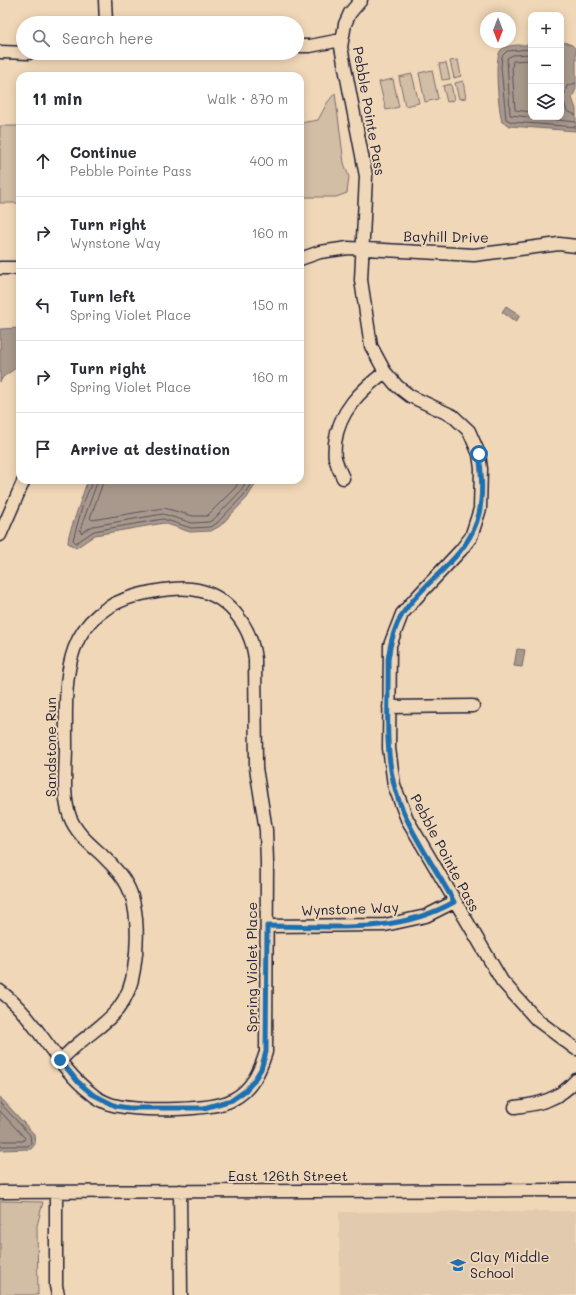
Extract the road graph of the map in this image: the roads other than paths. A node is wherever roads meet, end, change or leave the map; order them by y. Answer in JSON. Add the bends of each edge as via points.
{"nodes":[{"id":1,"x":105,"y":0,"type":"edge"},
{"id":2,"x":361,"y":0,"type":"edge"},
{"id":3,"x":106,"y":16,"type":"edge"},
{"id":4,"x":341,"y":40,"type":"junction"},
{"id":5,"x":304,"y":46,"type":"edge"},
{"id":6,"x":0,"y":52,"type":"edge"},
{"id":7,"x":16,"y":53,"type":"edge"},
{"id":8,"x":576,"y":246,"type":"edge"},
{"id":9,"x":363,"y":249,"type":"junction"},
{"id":10,"x":304,"y":258,"type":"edge"},
{"id":11,"x":0,"y":268,"type":"edge"},
{"id":12,"x":16,"y":268,"type":"edge"},
{"id":13,"x":385,"y":372,"type":"junction"},
{"id":14,"x":343,"y":478,"type":"dead end"},
{"id":15,"x":22,"y":484,"type":"edge"},
{"id":16,"x":0,"y":535,"type":"edge"},
{"id":17,"x":173,"y":589,"type":"joint"},
{"id":18,"x":473,"y":706,"type":"dead end"},
{"id":19,"x":389,"y":707,"type":"junction"},
{"id":20,"x":454,"y":902,"type":"junction"},
{"id":21,"x":267,"y":926,"type":"junction"},
{"id":22,"x":0,"y":991,"type":"edge"},
{"id":23,"x":576,"y":1049,"type":"edge"},
{"id":24,"x":60,"y":1060,"type":"junction"},
{"id":25,"x":576,"y":1080,"type":"edge"},
{"id":26,"x":514,"y":1106,"type":"dead end"},
{"id":27,"x":576,"y":1190,"type":"edge"},
{"id":28,"x":180,"y":1191,"type":"junction"},
{"id":29,"x":0,"y":1192,"type":"edge"},
{"id":30,"x":56,"y":1192,"type":"junction"},
{"id":31,"x":58,"y":1295,"type":"edge"},
{"id":32,"x":181,"y":1295,"type":"edge"}],
"edges":[{"from":1,"to":3,"type":"street"},
{"from":2,"to":4,"type":"street","name":"Pebble Pointe Pass","via":[[347,19]]},
{"from":4,"to":5,"type":"street"},
{"from":4,"to":9,"type":"street","name":"Pebble Pointe Pass","via":[[366,176]]},
{"from":6,"to":7,"type":"street"},
{"from":8,"to":9,"type":"street","name":"Bayhill Drive","via":[[559,244],[474,255]]},
{"from":9,"to":10,"type":"street","name":"Bayhill Drive","via":[[334,249]]},
{"from":9,"to":13,"type":"street","name":"Pebble Pointe Pass","via":[[361,280],[368,332],[376,359]]},
{"from":11,"to":12,"type":"street"},
{"from":13,"to":14,"type":"street","via":[[362,391],[342,418],[336,434],[334,451]]},
{"from":13,"to":19,"type":"street","name":"Pebble Pointe Pass","via":[[410,396],[453,416],[469,430],[479,454],[482,492],[478,520],[471,537],[402,614],[395,630],[388,660]]},
{"from":15,"to":16,"type":"street"},
{"from":17,"to":21,"type":"street","name":"Spring Violet Place","via":[[204,592],[222,601],[245,625],[253,647],[256,768],[266,830]]},
{"from":17,"to":24,"type":"street","name":"Sandstone Run","via":[[128,598],[98,615],[78,640],[68,667],[67,805],[76,828],[128,885],[135,910],[136,954],[131,984],[122,1004],[111,1018]]},
{"from":18,"to":19,"type":"street"},
{"from":19,"to":20,"type":"street","name":"Pebble Pointe Pass","via":[[391,767],[400,804]]},
{"from":20,"to":21,"type":"street","name":"Wynstone Way","via":[[426,916],[385,925]]},
{"from":20,"to":23,"type":"street","name":"Pebble Pointe Pass","via":[[514,998],[537,1020]]},
{"from":21,"to":24,"type":"street","name":"Spring Violet Place","via":[[266,1052],[261,1069],[253,1082],[232,1100],[204,1108],[116,1106],[92,1094]]},
{"from":22,"to":24,"type":"street","name":"Spring Violet Place","via":[[17,1006]]},
{"from":25,"to":26,"type":"street","via":[[557,1096],[536,1104]]},
{"from":27,"to":28,"type":"street","name":"East 126th Street"},
{"from":28,"to":30,"type":"street","name":"East 126th Street"},
{"from":28,"to":32,"type":"street"},
{"from":29,"to":30,"type":"street","name":"East 126th Street"},
{"from":30,"to":31,"type":"street"}]}
